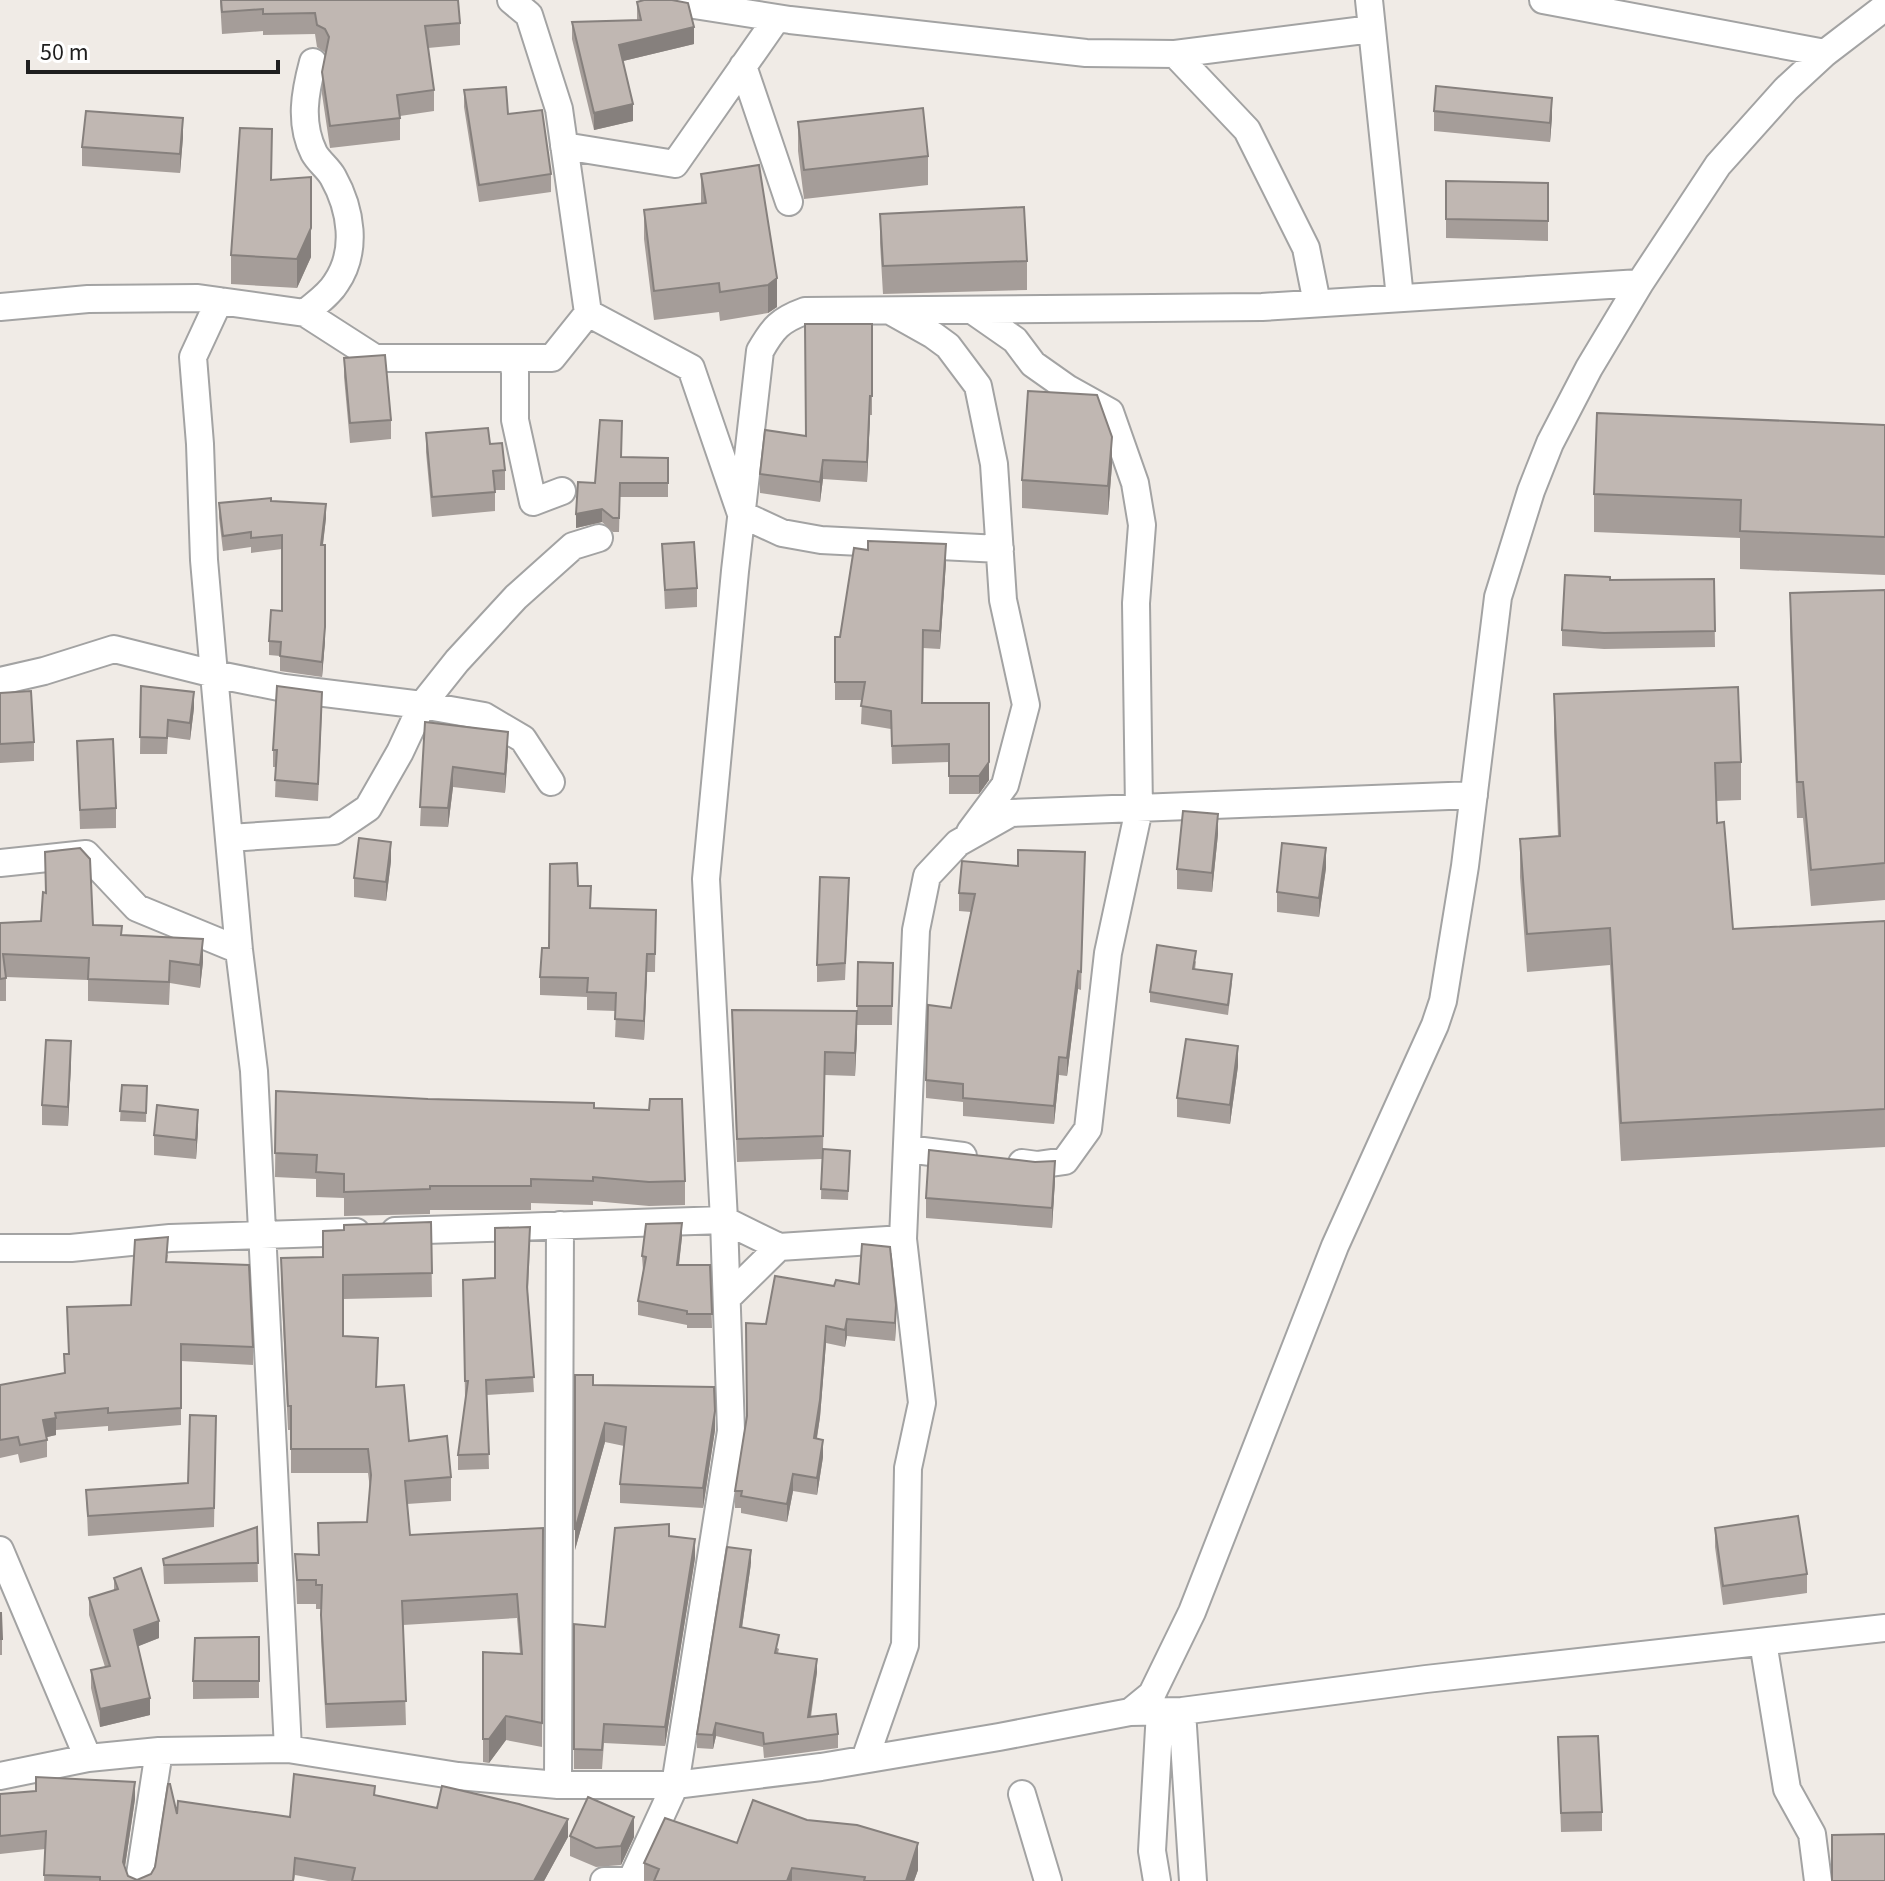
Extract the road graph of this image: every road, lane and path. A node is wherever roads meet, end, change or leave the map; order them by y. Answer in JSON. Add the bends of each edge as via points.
{"nodes":[{"id":1,"x":511,"y":0,"type":"edge"},
{"id":2,"x":662,"y":0,"type":"edge"},
{"id":3,"x":1369,"y":0,"type":"edge"},
{"id":4,"x":1543,"y":0,"type":"edge"},
{"id":5,"x":1885,"y":7,"type":"edge"},
{"id":6,"x":777,"y":18,"type":"junction"},
{"id":7,"x":1372,"y":29,"type":"junction"},
{"id":8,"x":1825,"y":53,"type":"junction"},
{"id":9,"x":1175,"y":54,"type":"junction"},
{"id":10,"x":313,"y":62,"type":"dead end"},
{"id":11,"x":743,"y":66,"type":"junction"},
{"id":12,"x":564,"y":146,"type":"junction"},
{"id":13,"x":789,"y":202,"type":"dead end"},
{"id":14,"x":1640,"y":283,"type":"junction"},
{"id":15,"x":1400,"y":298,"type":"junction"},
{"id":16,"x":219,"y":301,"type":"junction"},
{"id":17,"x":1317,"y":303,"type":"junction"},
{"id":18,"x":0,"y":307,"type":"edge"},
{"id":19,"x":889,"y":310,"type":"junction"},
{"id":20,"x":972,"y":310,"type":"junction"},
{"id":21,"x":305,"y":313,"type":"junction"},
{"id":22,"x":588,"y":313,"type":"junction"},
{"id":23,"x":512,"y":358,"type":"junction"},
{"id":24,"x":562,"y":491,"type":"dead end"},
{"id":25,"x":741,"y":514,"type":"junction"},
{"id":26,"x":599,"y":538,"type":"dead end"},
{"id":27,"x":1000,"y":549,"type":"junction"},
{"id":28,"x":214,"y":674,"type":"junction"},
{"id":29,"x":0,"y":681,"type":"edge"},
{"id":30,"x":422,"y":705,"type":"junction"},
{"id":31,"x":551,"y":782,"type":"dead end"},
{"id":32,"x":1474,"y":795,"type":"junction"},
{"id":33,"x":1139,"y":809,"type":"junction"},
{"id":34,"x":229,"y":838,"type":"junction"},
{"id":35,"x":965,"y":839,"type":"junction"},
{"id":36,"x":0,"y":863,"type":"edge"},
{"id":37,"x":239,"y":950,"type":"junction"},
{"id":38,"x":907,"y":1149,"type":"junction"},
{"id":39,"x":724,"y":1220,"type":"junction"},
{"id":40,"x":560,"y":1225,"type":"junction"},
{"id":41,"x":263,"y":1235,"type":"junction"},
{"id":42,"x":903,"y":1239,"type":"junction"},
{"id":43,"x":779,"y":1247,"type":"junction"},
{"id":44,"x":0,"y":1248,"type":"edge"},
{"id":45,"x":727,"y":1298,"type":"junction"},
{"id":46,"x":0,"y":1550,"type":"edge"},
{"id":47,"x":1885,"y":1628,"type":"edge"},
{"id":48,"x":1763,"y":1642,"type":"junction"},
{"id":49,"x":1171,"y":1711,"type":"junction"},
{"id":50,"x":1130,"y":1712,"type":"junction"},
{"id":51,"x":288,"y":1749,"type":"junction"},
{"id":52,"x":159,"y":1751,"type":"junction"},
{"id":53,"x":88,"y":1758,"type":"junction"},
{"id":54,"x":865,"y":1759,"type":"junction"},
{"id":55,"x":0,"y":1776,"type":"edge"},
{"id":56,"x":558,"y":1785,"type":"junction"},
{"id":57,"x":675,"y":1785,"type":"junction"},
{"id":58,"x":1022,"y":1794,"type":"dead end"},
{"id":59,"x":139,"y":1881,"type":"edge"},
{"id":60,"x":604,"y":1881,"type":"edge"},
{"id":61,"x":631,"y":1881,"type":"edge"},
{"id":62,"x":1048,"y":1881,"type":"edge"},
{"id":63,"x":1157,"y":1881,"type":"edge"},
{"id":64,"x":1193,"y":1881,"type":"edge"},
{"id":65,"x":1818,"y":1881,"type":"edge"}],
"edges":[{"from":1,"to":12,"type":"street","via":[[529,15],[559,109]]},
{"from":2,"to":6,"type":"street"},
{"from":3,"to":7,"type":"street"},
{"from":4,"to":8,"type":"street"},
{"from":5,"to":8,"type":"street"},
{"from":6,"to":9,"type":"street","via":[[1086,53]]},
{"from":6,"to":11,"type":"street"},
{"from":7,"to":9,"type":"street"},
{"from":7,"to":15,"type":"street"},
{"from":8,"to":14,"type":"street","via":[[1718,165]]},
{"from":9,"to":17,"type":"street","via":[[1247,130],[1306,248]]},
{"from":10,"to":21,"type":"street","via":[[304,95],[309,137],[332,175],[350,228],[348,256],[336,284]]},
{"from":11,"to":12,"type":"street","via":[[675,164]]},
{"from":11,"to":13,"type":"street"},
{"from":12,"to":22,"type":"street"},
{"from":14,"to":15,"type":"street"},
{"from":14,"to":32,"type":"street","via":[[1589,368],[1531,491],[1498,597]]},
{"from":15,"to":17,"type":"street"},
{"from":16,"to":18,"type":"street","via":[[88,299]]},
{"from":16,"to":21,"type":"street"},
{"from":16,"to":28,"type":"street","via":[[193,357]]},
{"from":17,"to":20,"type":"street"},
{"from":19,"to":20,"type":"street"},
{"from":19,"to":25,"type":"street","via":[[805,311],[784,318],[771,332],[760,351]]},
{"from":19,"to":27,"type":"street","via":[[948,346],[978,386],[994,464]]},
{"from":20,"to":33,"type":"street","via":[[1015,340],[1033,364],[1110,412],[1135,483],[1142,525],[1136,603]]},
{"from":21,"to":23,"type":"street","via":[[375,358]]},
{"from":22,"to":23,"type":"street","via":[[552,358]]},
{"from":22,"to":25,"type":"street","via":[[691,368]]},
{"from":23,"to":24,"type":"street","via":[[515,420],[533,502]]},
{"from":25,"to":27,"type":"street","via":[[782,533],[821,540]]},
{"from":25,"to":39,"type":"street","via":[[706,879]]},
{"from":26,"to":30,"type":"street","via":[[573,546],[516,597]]},
{"from":27,"to":35,"type":"street","via":[[1003,600],[1026,705],[1005,785]]},
{"from":28,"to":29,"type":"street","via":[[114,649]]},
{"from":28,"to":30,"type":"street"},
{"from":28,"to":34,"type":"street"},
{"from":30,"to":31,"type":"street","via":[[484,716],[523,739]]},
{"from":30,"to":34,"type":"street","via":[[368,808],[334,831]]},
{"from":32,"to":33,"type":"street"},
{"from":32,"to":50,"type":"street","via":[[1435,1025],[1335,1246],[1192,1612],[1152,1694]]},
{"from":33,"to":35,"type":"street","via":[[1011,813]]},
{"from":33,"to":38,"type":"street","via":[[1108,953],[1088,1129],[1065,1161],[1037,1165]]},
{"from":34,"to":37,"type":"street"},
{"from":35,"to":38,"type":"street","via":[[927,876],[916,930]]},
{"from":36,"to":37,"type":"street","via":[[86,854],[137,908]]},
{"from":37,"to":41,"type":"street","via":[[254,1071]]},
{"from":38,"to":42,"type":"street"},
{"from":39,"to":40,"type":"street"},
{"from":39,"to":43,"type":"street"},
{"from":39,"to":45,"type":"street"},
{"from":40,"to":41,"type":"street"},
{"from":40,"to":56,"type":"street"},
{"from":41,"to":44,"type":"street"},
{"from":41,"to":51,"type":"street"},
{"from":42,"to":43,"type":"street"},
{"from":42,"to":54,"type":"street","via":[[922,1403],[908,1468],[905,1645]]},
{"from":43,"to":45,"type":"street"},
{"from":45,"to":57,"type":"street","via":[[731,1431]]},
{"from":46,"to":53,"type":"street"},
{"from":47,"to":48,"type":"street"},
{"from":48,"to":49,"type":"street"},
{"from":48,"to":65,"type":"street","via":[[1787,1789],[1812,1834]]},
{"from":49,"to":50,"type":"street"},
{"from":49,"to":63,"type":"street","via":[[1152,1851]]},
{"from":49,"to":64,"type":"street"},
{"from":50,"to":54,"type":"street"},
{"from":51,"to":52,"type":"street"},
{"from":51,"to":56,"type":"street","via":[[458,1776]]},
{"from":52,"to":53,"type":"street"},
{"from":52,"to":59,"type":"street"},
{"from":53,"to":55,"type":"street"},
{"from":54,"to":57,"type":"street"},
{"from":56,"to":57,"type":"street"},
{"from":57,"to":61,"type":"street"},
{"from":58,"to":62,"type":"street"},
{"from":60,"to":61,"type":"street"}]}
